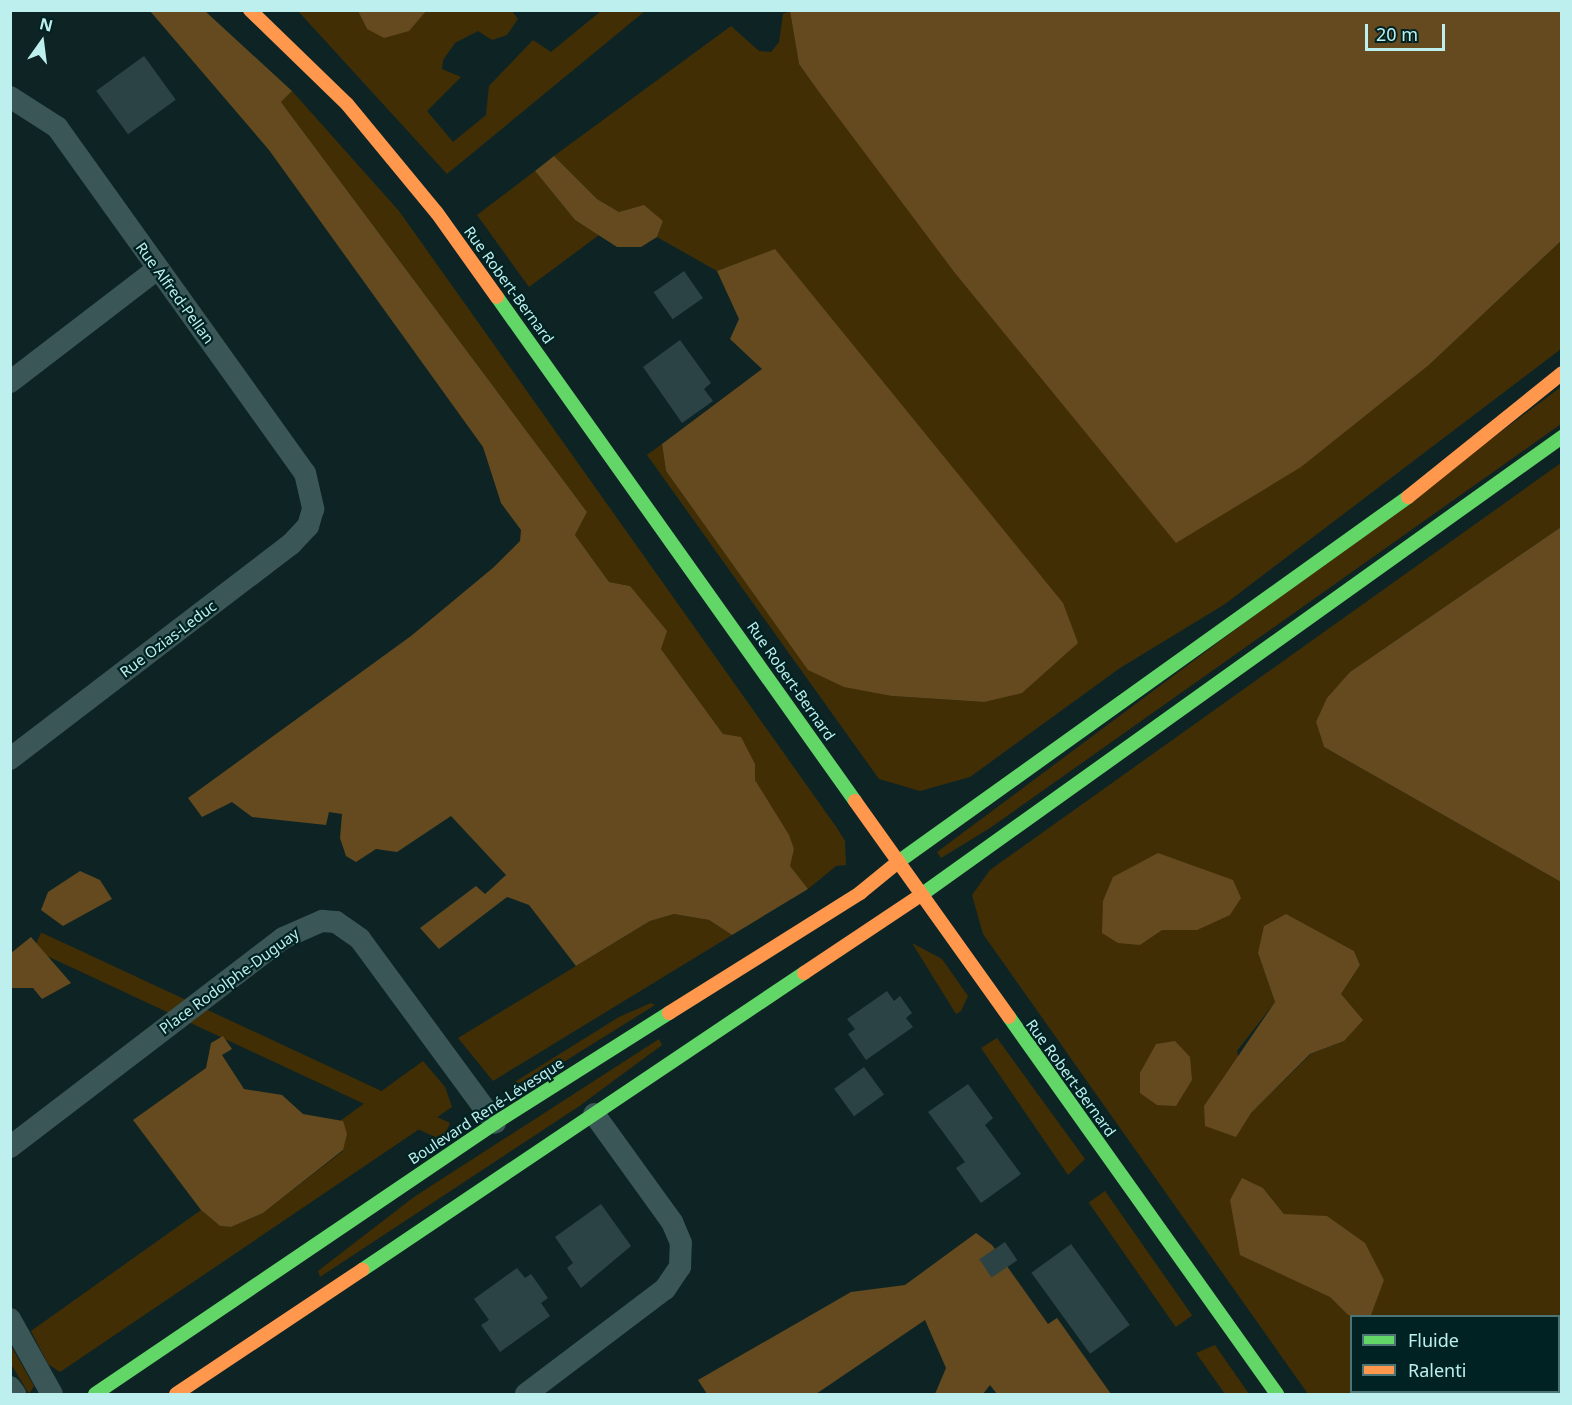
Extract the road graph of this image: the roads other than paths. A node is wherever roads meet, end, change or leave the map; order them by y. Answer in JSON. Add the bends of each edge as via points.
{"nodes":[{"id":1,"x":250,"y":10,"type":"edge"},
{"id":2,"x":10,"y":97,"type":"edge"},
{"id":3,"x":157,"y":269,"type":"junction"},
{"id":4,"x":1562,"y":373,"type":"edge"},
{"id":5,"x":10,"y":382,"type":"edge"},
{"id":6,"x":1562,"y":437,"type":"edge"},
{"id":7,"x":313,"y":509,"type":"joint"},
{"id":8,"x":10,"y":759,"type":"edge"},
{"id":9,"x":898,"y":862,"type":"junction"},
{"id":10,"x":921,"y":895,"type":"junction"},
{"id":11,"x":594,"y":1114,"type":"junction"},
{"id":12,"x":495,"y":1123,"type":"junction"},
{"id":13,"x":10,"y":1147,"type":"edge"},
{"id":14,"x":10,"y":1319,"type":"edge"},
{"id":15,"x":10,"y":1387,"type":"edge"},
{"id":16,"x":15,"y":1395,"type":"edge"},
{"id":17,"x":52,"y":1395,"type":"edge"},
{"id":18,"x":95,"y":1395,"type":"edge"},
{"id":19,"x":176,"y":1395,"type":"edge"},
{"id":20,"x":526,"y":1395,"type":"edge"},
{"id":21,"x":1277,"y":1395,"type":"edge"}],
"edges":[{"from":1,"to":9,"type":"main road","name":"Rue Robert-Bernard","via":[[347,105],[432,206]]},
{"from":2,"to":3,"type":"street","name":"Rue Alfred-Pellan","via":[[57,127]]},
{"from":3,"to":5,"type":"street"},
{"from":3,"to":7,"type":"street","name":"Rue Alfred-Pellan","via":[[305,473]]},
{"from":4,"to":9,"type":"main road","name":"Boulevard René-Lévesque","via":[[1383,518]]},
{"from":6,"to":10,"type":"main road"},
{"from":7,"to":8,"type":"street","name":"Rue Ozias-Leduc","via":[[308,526],[291,544]]},
{"from":9,"to":10,"type":"main road","name":"Rue Robert-Bernard"},
{"from":9,"to":12,"type":"main road","name":"Boulevard René-Lévesque","via":[[860,893]]},
{"from":10,"to":11,"type":"main road"},
{"from":10,"to":21,"type":"main road","name":"Rue Robert-Bernard"},
{"from":11,"to":19,"type":"main road"},
{"from":11,"to":20,"type":"street","via":[[672,1222],[681,1243],[680,1267],[665,1289]]},
{"from":12,"to":13,"type":"street","name":"Place Rodolphe-Duguay","via":[[360,939],[336,922],[322,921],[283,938]]},
{"from":12,"to":18,"type":"main road","name":"Boulevard René-Lévesque"},
{"from":14,"to":17,"type":"street"},
{"from":15,"to":16,"type":"street"}]}
